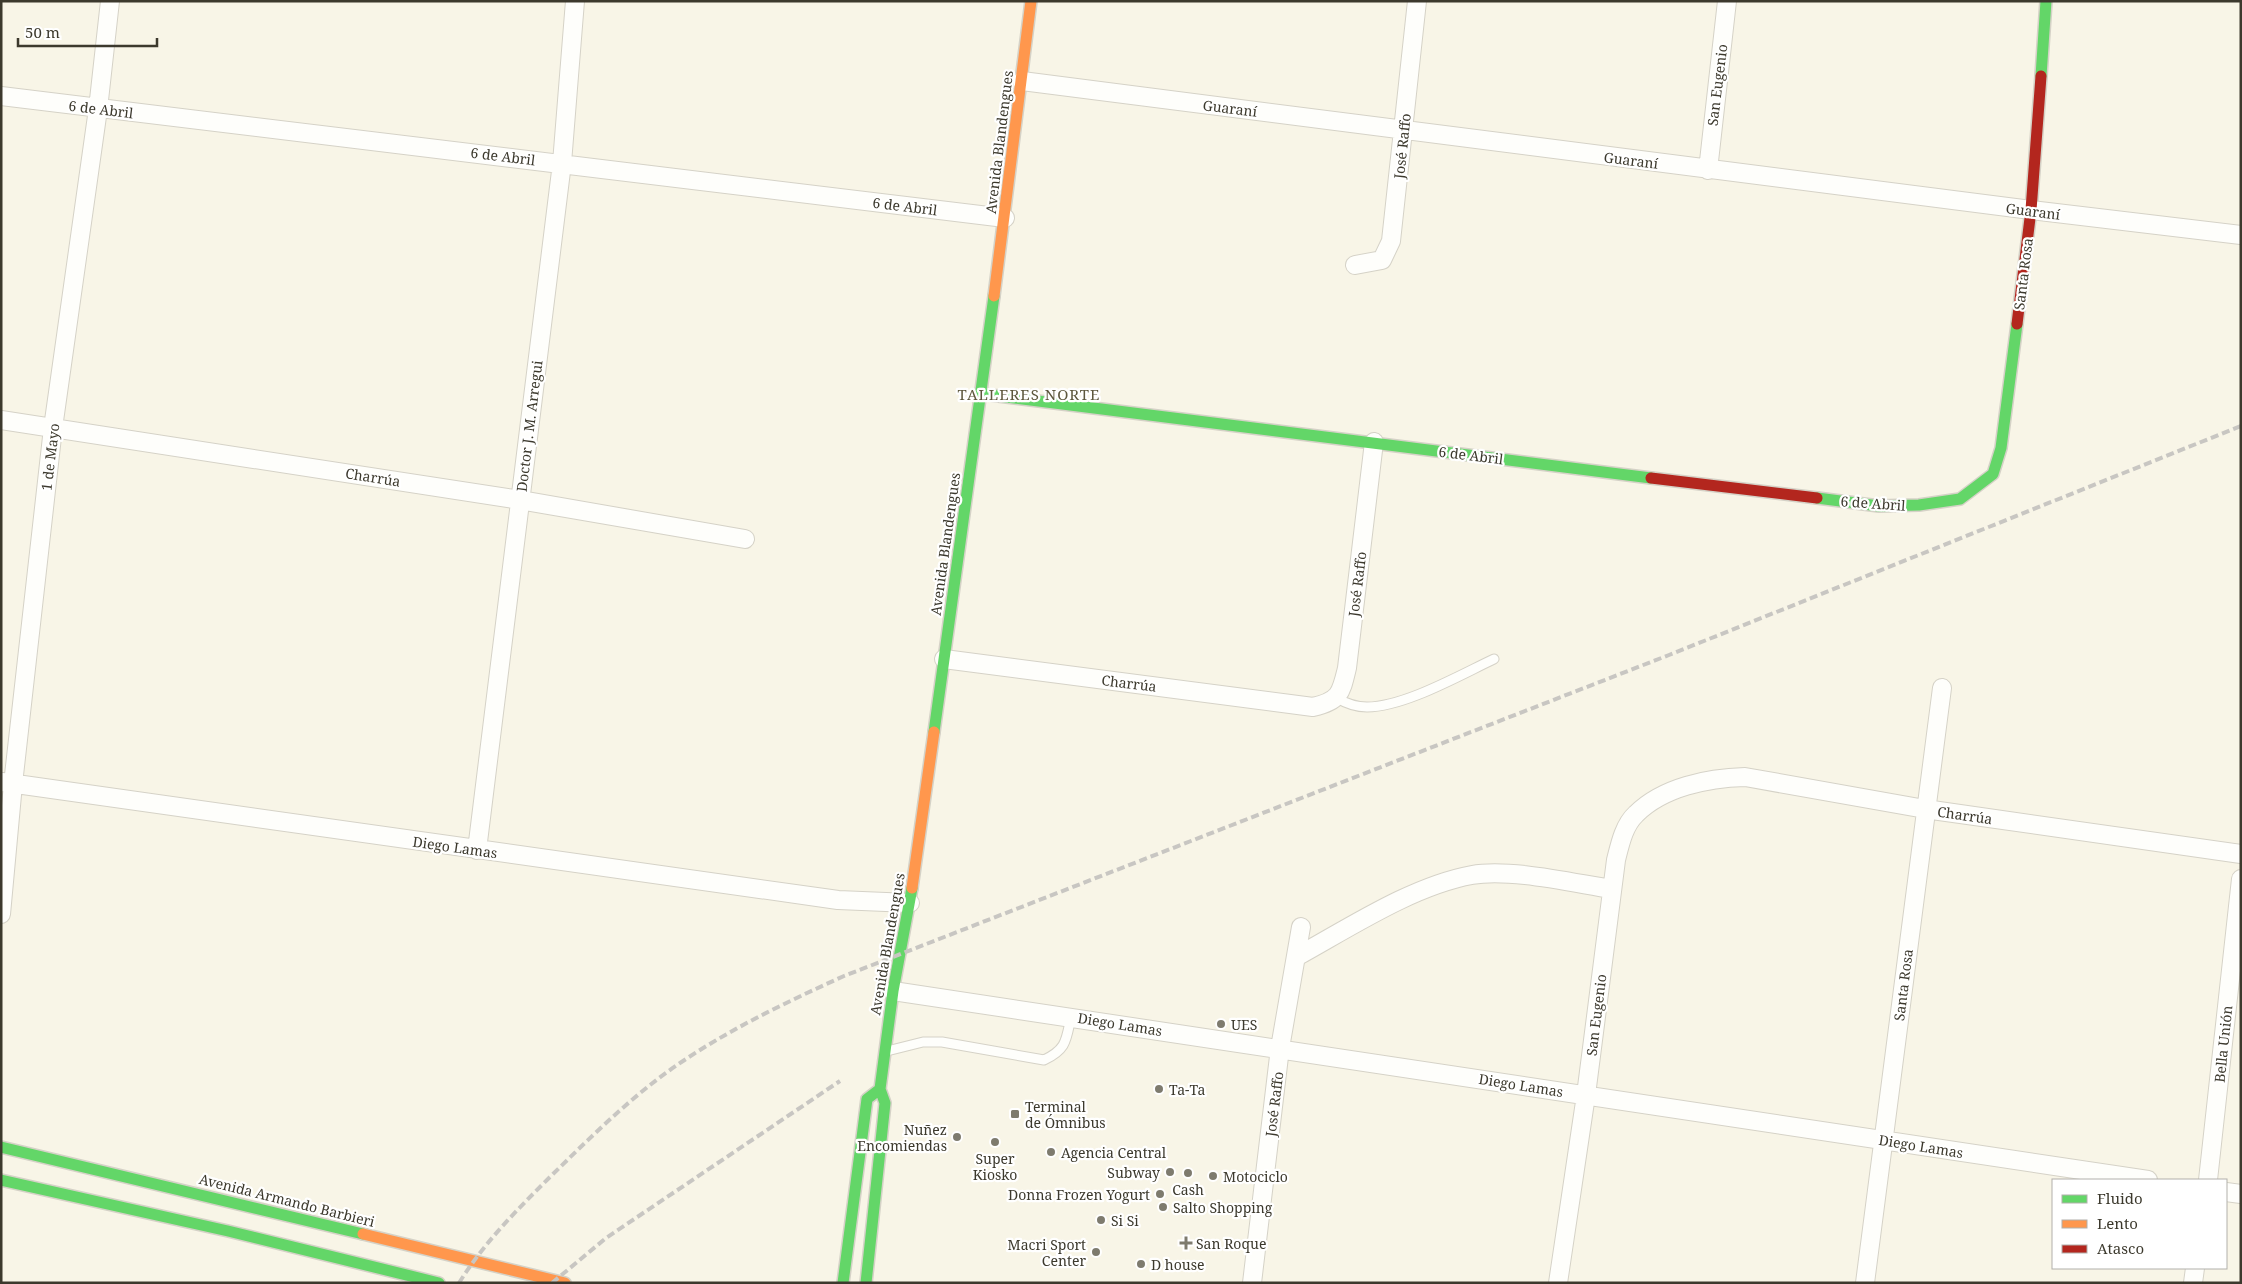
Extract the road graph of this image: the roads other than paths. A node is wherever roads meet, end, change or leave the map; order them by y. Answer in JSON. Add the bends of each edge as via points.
{"nodes":[{"id":1,"x":110,"y":1,"type":"edge"},
{"id":2,"x":576,"y":1,"type":"edge"},
{"id":3,"x":1030,"y":1,"type":"edge"},
{"id":4,"x":1417,"y":1,"type":"edge"},
{"id":5,"x":1727,"y":1,"type":"edge"},
{"id":6,"x":2046,"y":1,"type":"edge"},
{"id":7,"x":1022,"y":81,"type":"junction"},
{"id":8,"x":1,"y":96,"type":"edge"},
{"id":9,"x":98,"y":109,"type":"junction"},
{"id":10,"x":1404,"y":130,"type":"junction"},
{"id":11,"x":562,"y":163,"type":"junction"},
{"id":12,"x":1708,"y":170,"type":"junction"},
{"id":13,"x":2031,"y":210,"type":"junction"},
{"id":14,"x":1005,"y":218,"type":"junction"},
{"id":15,"x":2241,"y":235,"type":"edge"},
{"id":16,"x":1355,"y":265,"type":"dead end"},
{"id":17,"x":982,"y":394,"type":"junction"},
{"id":18,"x":1,"y":420,"type":"edge"},
{"id":19,"x":53,"y":428,"type":"junction"},
{"id":20,"x":1374,"y":442,"type":"junction"},
{"id":21,"x":1960,"y":499,"type":"joint"},
{"id":22,"x":520,"y":500,"type":"junction"},
{"id":23,"x":744,"y":539,"type":"dead end"},
{"id":24,"x":1494,"y":658,"type":"dead end"},
{"id":25,"x":944,"y":659,"type":"junction"},
{"id":26,"x":1942,"y":688,"type":"dead end"},
{"id":27,"x":1337,"y":698,"type":"junction"},
{"id":28,"x":7,"y":783,"type":"edge"},
{"id":29,"x":1692,"y":785,"type":"joint"},
{"id":30,"x":1925,"y":810,"type":"junction"},
{"id":31,"x":477,"y":850,"type":"junction"},
{"id":32,"x":2241,"y":854,"type":"edge"},
{"id":33,"x":2241,"y":879,"type":"edge"},
{"id":34,"x":1612,"y":889,"type":"junction"},
{"id":35,"x":910,"y":903,"type":"junction"},
{"id":36,"x":1,"y":914,"type":"edge"},
{"id":37,"x":1301,"y":927,"type":"dead end"},
{"id":38,"x":1296,"y":957,"type":"junction"},
{"id":39,"x":893,"y":990,"type":"junction"},
{"id":40,"x":1071,"y":1017,"type":"junction"},
{"id":41,"x":1280,"y":1048,"type":"junction"},
{"id":42,"x":885,"y":1052,"type":"junction"},
{"id":43,"x":880,"y":1088,"type":"junction"},
{"id":44,"x":1586,"y":1095,"type":"junction"},
{"id":45,"x":1884,"y":1141,"type":"junction"},
{"id":46,"x":1,"y":1147,"type":"edge"},
{"id":47,"x":2141,"y":1179,"type":"edge"},
{"id":48,"x":2208,"y":1179,"type":"edge"},
{"id":49,"x":1,"y":1180,"type":"edge"},
{"id":50,"x":2227,"y":1192,"type":"edge"},
{"id":51,"x":2241,"y":1194,"type":"edge"},
{"id":52,"x":2195,"y":1269,"type":"edge"},
{"id":53,"x":439,"y":1283,"type":"edge"},
{"id":54,"x":565,"y":1283,"type":"edge"},
{"id":55,"x":843,"y":1283,"type":"edge"},
{"id":56,"x":866,"y":1283,"type":"edge"},
{"id":57,"x":1252,"y":1283,"type":"edge"},
{"id":58,"x":1558,"y":1283,"type":"edge"},
{"id":59,"x":1865,"y":1283,"type":"edge"},
{"id":60,"x":2193,"y":1283,"type":"edge"}],
"edges":[{"from":1,"to":9,"type":"street","name":"1 de Mayo"},
{"from":2,"to":11,"type":"street","name":"Doctor J. M. Arregui"},
{"from":3,"to":7,"type":"street","name":"Avenida Blandengues"},
{"from":4,"to":10,"type":"street","name":"José Raffo"},
{"from":5,"to":12,"type":"street","name":"San Eugenio"},
{"from":6,"to":13,"type":"street","name":"Santa Rosa"},
{"from":7,"to":10,"type":"street","name":"Guaraní"},
{"from":7,"to":14,"type":"street","name":"Avenida Blandengues"},
{"from":8,"to":9,"type":"street","name":"6 de Abril"},
{"from":9,"to":11,"type":"street","name":"6 de Abril"},
{"from":9,"to":19,"type":"street","name":"1 de Mayo"},
{"from":10,"to":12,"type":"street","name":"Guaraní"},
{"from":10,"to":16,"type":"street","name":"José Raffo","via":[[1391,242],[1382,260]]},
{"from":11,"to":14,"type":"street","name":"6 de Abril"},
{"from":11,"to":22,"type":"street","name":"Doctor J. M. Arregui"},
{"from":12,"to":13,"type":"street","name":"Guaraní"},
{"from":13,"to":15,"type":"street","name":"Guaraní"},
{"from":13,"to":21,"type":"street","name":"Santa Rosa","via":[[2001,448],[1993,474]]},
{"from":14,"to":17,"type":"street","name":"Avenida Blandengues"},
{"from":17,"to":20,"type":"street","name":"6 de Abril"},
{"from":17,"to":25,"type":"street","name":"Avenida Blandengues"},
{"from":18,"to":19,"type":"street","name":"Charrúa"},
{"from":19,"to":22,"type":"street","name":"Charrúa"},
{"from":19,"to":28,"type":"street","name":"1 de Mayo"},
{"from":20,"to":21,"type":"street","name":"6 de Abril","via":[[1879,506]]},
{"from":20,"to":27,"type":"street","name":"José Raffo","via":[[1347,668],[1343,688]]},
{"from":22,"to":23,"type":"street","name":"Charrúa"},
{"from":22,"to":31,"type":"street","name":"Doctor J. M. Arregui"},
{"from":24,"to":27,"type":"lane","via":[[1426,690],[1381,705],[1356,706]]},
{"from":25,"to":27,"type":"street","name":"Charrúa","via":[[1313,707]]},
{"from":25,"to":35,"type":"street","name":"Avenida Blandengues"},
{"from":26,"to":30,"type":"street","name":"Santa Rosa"},
{"from":28,"to":31,"type":"street","name":"Diego Lamas"},
{"from":28,"to":36,"type":"street","name":"1 de Mayo"},
{"from":29,"to":30,"type":"street","name":"Charrúa","via":[[1719,778],[1745,778]]},
{"from":29,"to":34,"type":"street","name":"San Eugenio","via":[[1658,797],[1635,814],[1621,837]]},
{"from":30,"to":32,"type":"street","name":"Charrúa"},
{"from":30,"to":45,"type":"street","name":"Santa Rosa"},
{"from":31,"to":35,"type":"street","name":"Diego Lamas","via":[[838,900]]},
{"from":33,"to":48,"type":"street","name":"Bella Unión"},
{"from":34,"to":38,"type":"street","via":[[1511,874],[1473,875],[1412,895]]},
{"from":34,"to":44,"type":"street","name":"San Eugenio"},
{"from":35,"to":39,"type":"street","name":"Avenida Blandengues"},
{"from":37,"to":38,"type":"street","name":"José Raffo"},
{"from":38,"to":41,"type":"street","name":"José Raffo"},
{"from":39,"to":40,"type":"street","name":"Diego Lamas"},
{"from":39,"to":42,"type":"street","name":"Avenida Blandengues"},
{"from":40,"to":41,"type":"street","name":"Diego Lamas"},
{"from":40,"to":42,"type":"lane","via":[[1066,1043],[1058,1053],[1044,1060],[942,1042],[922,1042]]},
{"from":41,"to":44,"type":"street","name":"Diego Lamas"},
{"from":41,"to":57,"type":"street","name":"José Raffo"},
{"from":42,"to":43,"type":"street","name":"Avenida Blandengues"},
{"from":43,"to":55,"type":"street","name":"Avenida Blandengues","via":[[867,1099]]},
{"from":43,"to":56,"type":"street","name":"Avenida Blandengues","via":[[885,1103]]},
{"from":44,"to":45,"type":"street","name":"Diego Lamas"},
{"from":44,"to":58,"type":"street","name":"San Eugenio"},
{"from":45,"to":47,"type":"street","name":"Diego Lamas"},
{"from":45,"to":59,"type":"street","name":"Santa Rosa"},
{"from":46,"to":54,"type":"street","name":"Avenida Armando Barbieri"},
{"from":49,"to":53,"type":"street"},
{"from":50,"to":51,"type":"street"},
{"from":52,"to":60,"type":"street"}]}
